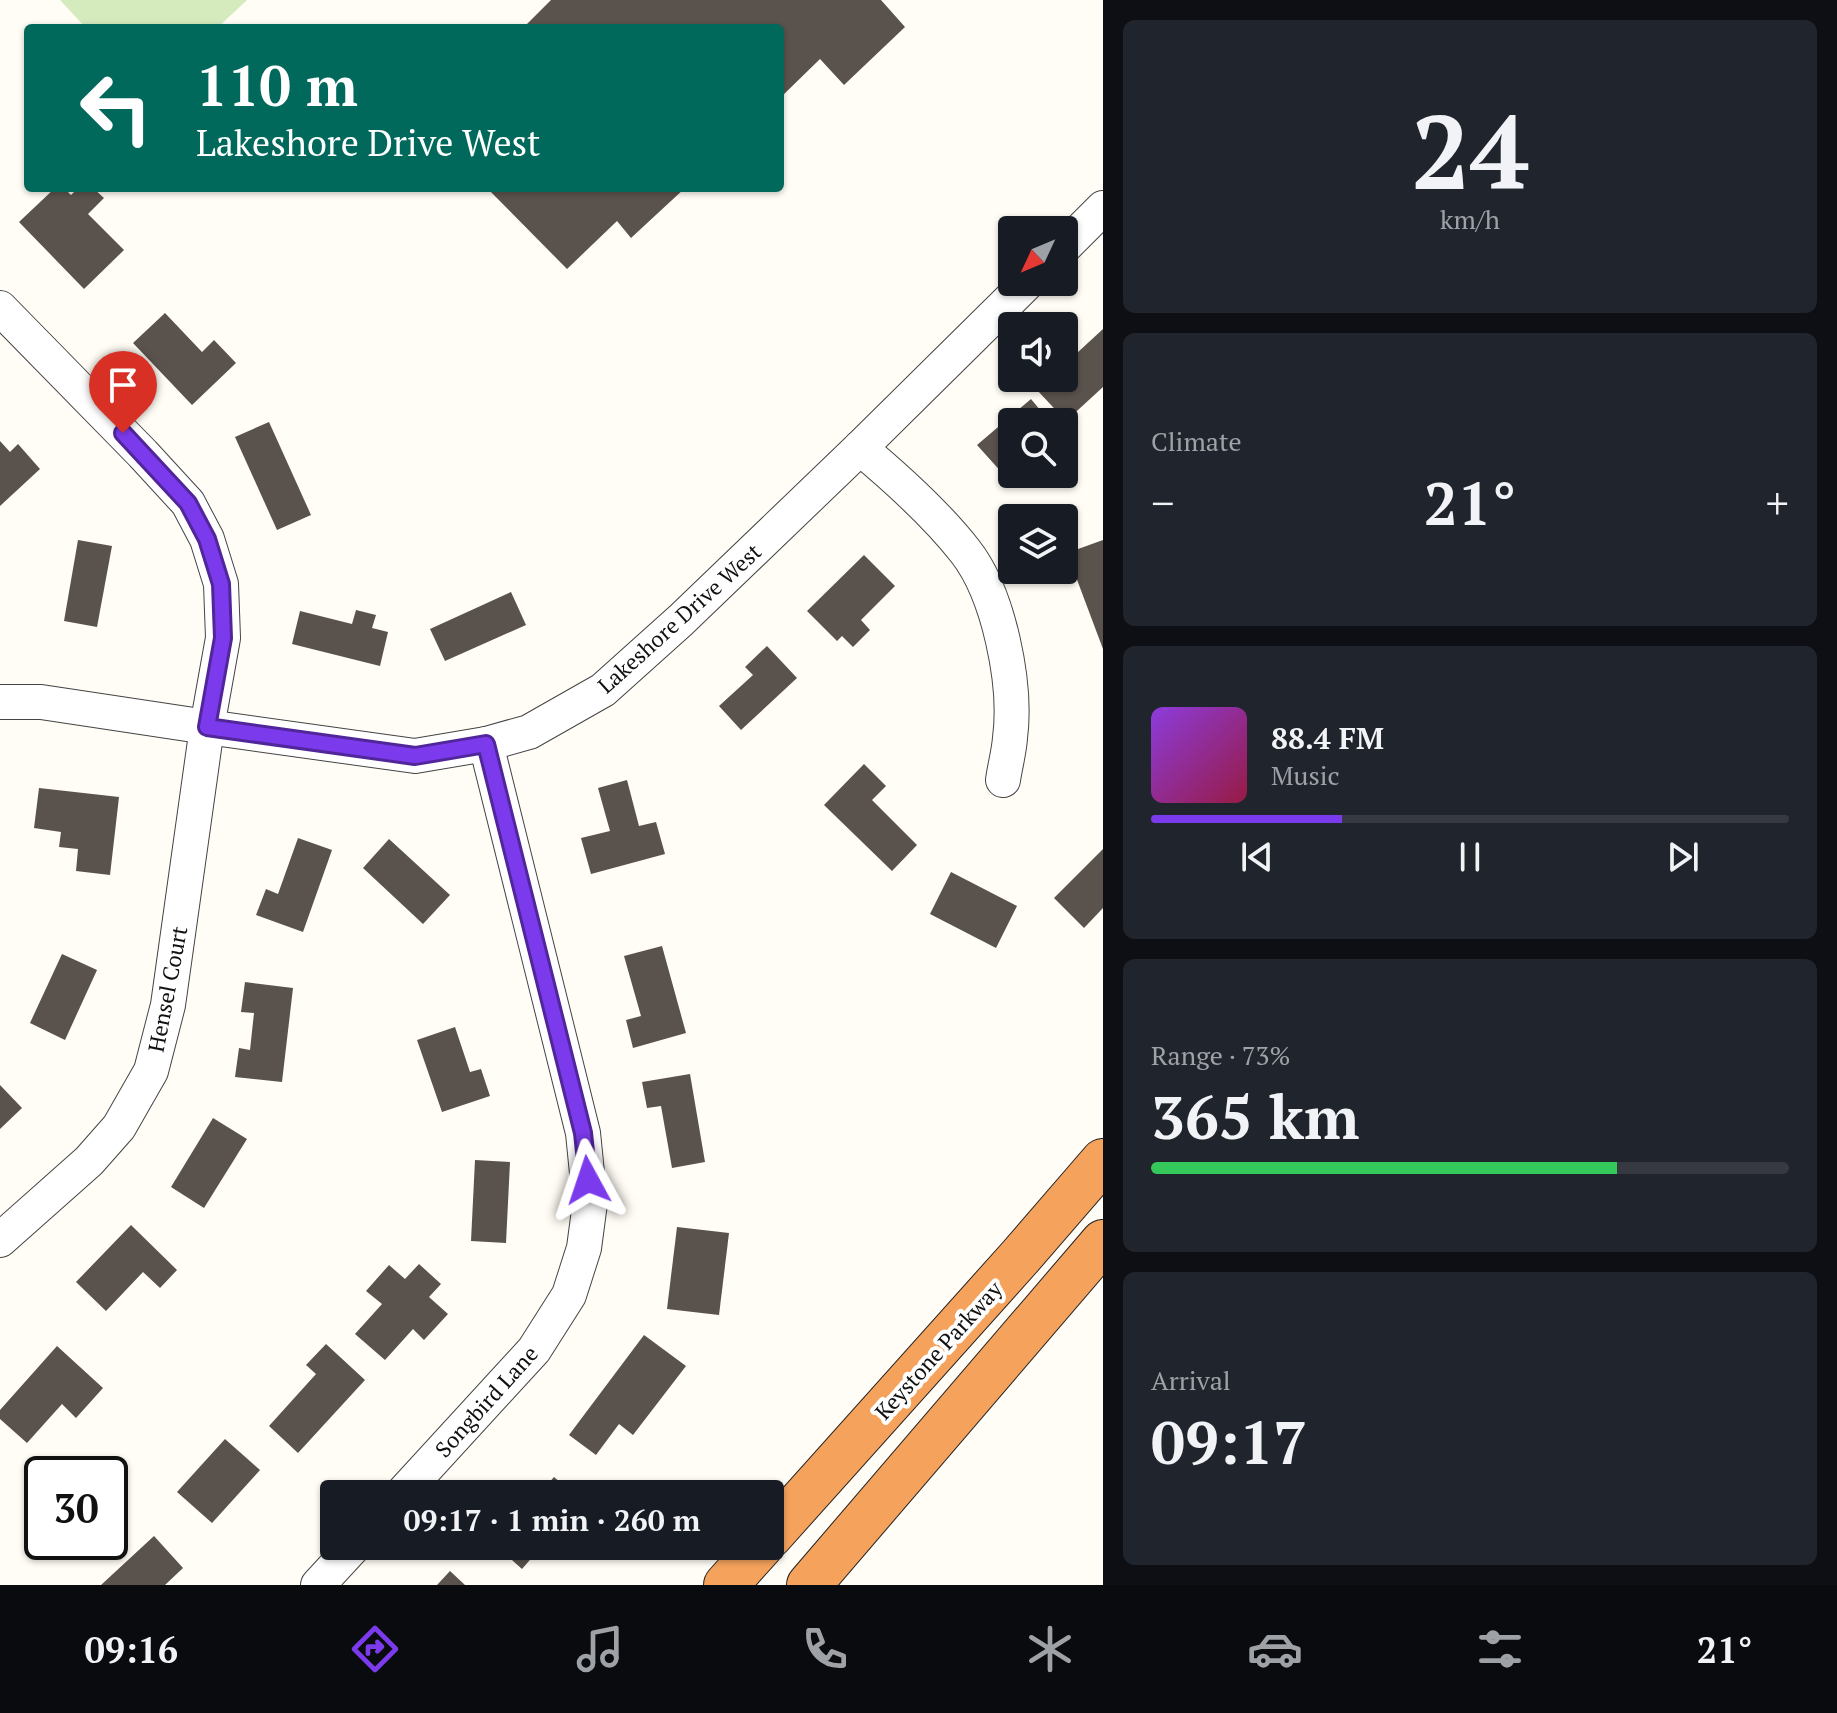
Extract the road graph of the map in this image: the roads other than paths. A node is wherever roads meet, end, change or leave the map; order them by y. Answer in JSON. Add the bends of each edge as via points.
{"nodes":[{"id":1,"x":1103,"y":208,"type":"edge"},
{"id":2,"x":1078,"y":233,"type":"edge"},
{"id":3,"x":1014,"y":296,"type":"edge"},
{"id":4,"x":0,"y":308,"type":"edge"},
{"id":5,"x":860,"y":448,"type":"junction"},
{"id":6,"x":0,"y":702,"type":"edge"},
{"id":7,"x":207,"y":727,"type":"junction"},
{"id":8,"x":486,"y":744,"type":"junction"},
{"id":9,"x":1003,"y":780,"type":"dead end"},
{"id":10,"x":1103,"y":1150,"type":"edge"},
{"id":11,"x":1103,"y":1161,"type":"edge"},
{"id":12,"x":0,"y":1240,"type":"edge"},
{"id":13,"x":1103,"y":1244,"type":"edge"},
{"id":14,"x":1020,"y":1257,"type":"junction"},
{"id":15,"x":415,"y":1480,"type":"edge"},
{"id":16,"x":784,"y":1520,"type":"edge"},
{"id":17,"x":341,"y":1560,"type":"edge"},
{"id":18,"x":748,"y":1560,"type":"edge"},
{"id":19,"x":318,"y":1585,"type":"edge"},
{"id":20,"x":726,"y":1585,"type":"edge"},
{"id":21,"x":809,"y":1585,"type":"edge"}],
"edges":[{"from":1,"to":2,"type":"street"},
{"from":3,"to":5,"type":"street","name":"Lakeshore Drive West"},
{"from":4,"to":7,"type":"street","name":"Hensel Court","via":[[188,503],[207,539],[221,584],[223,638]]},
{"from":5,"to":8,"type":"street","name":"Lakeshore Drive West","via":[[603,690],[529,732]]},
{"from":5,"to":9,"type":"street","via":[[966,552],[992,600],[1010,685],[1011,735]]},
{"from":6,"to":7,"type":"street","name":"Lakeshore Drive West","via":[[41,702]]},
{"from":7,"to":8,"type":"street","name":"Lakeshore Drive West","via":[[415,756]]},
{"from":7,"to":12,"type":"street","name":"Hensel Court","via":[[168,1005],[151,1071],[119,1127],[89,1161]]},
{"from":8,"to":15,"type":"street","name":"Songbird Lane","via":[[583,1133],[590,1203],[584,1248],[569,1295],[534,1350]]},
{"from":10,"to":14,"type":"highway"},
{"from":11,"to":14,"type":"highway","name":"Keystone Parkway"},
{"from":13,"to":21,"type":"highway"},
{"from":14,"to":16,"type":"highway","name":"Keystone Parkway"},
{"from":17,"to":19,"type":"street"},
{"from":18,"to":20,"type":"highway"}]}
